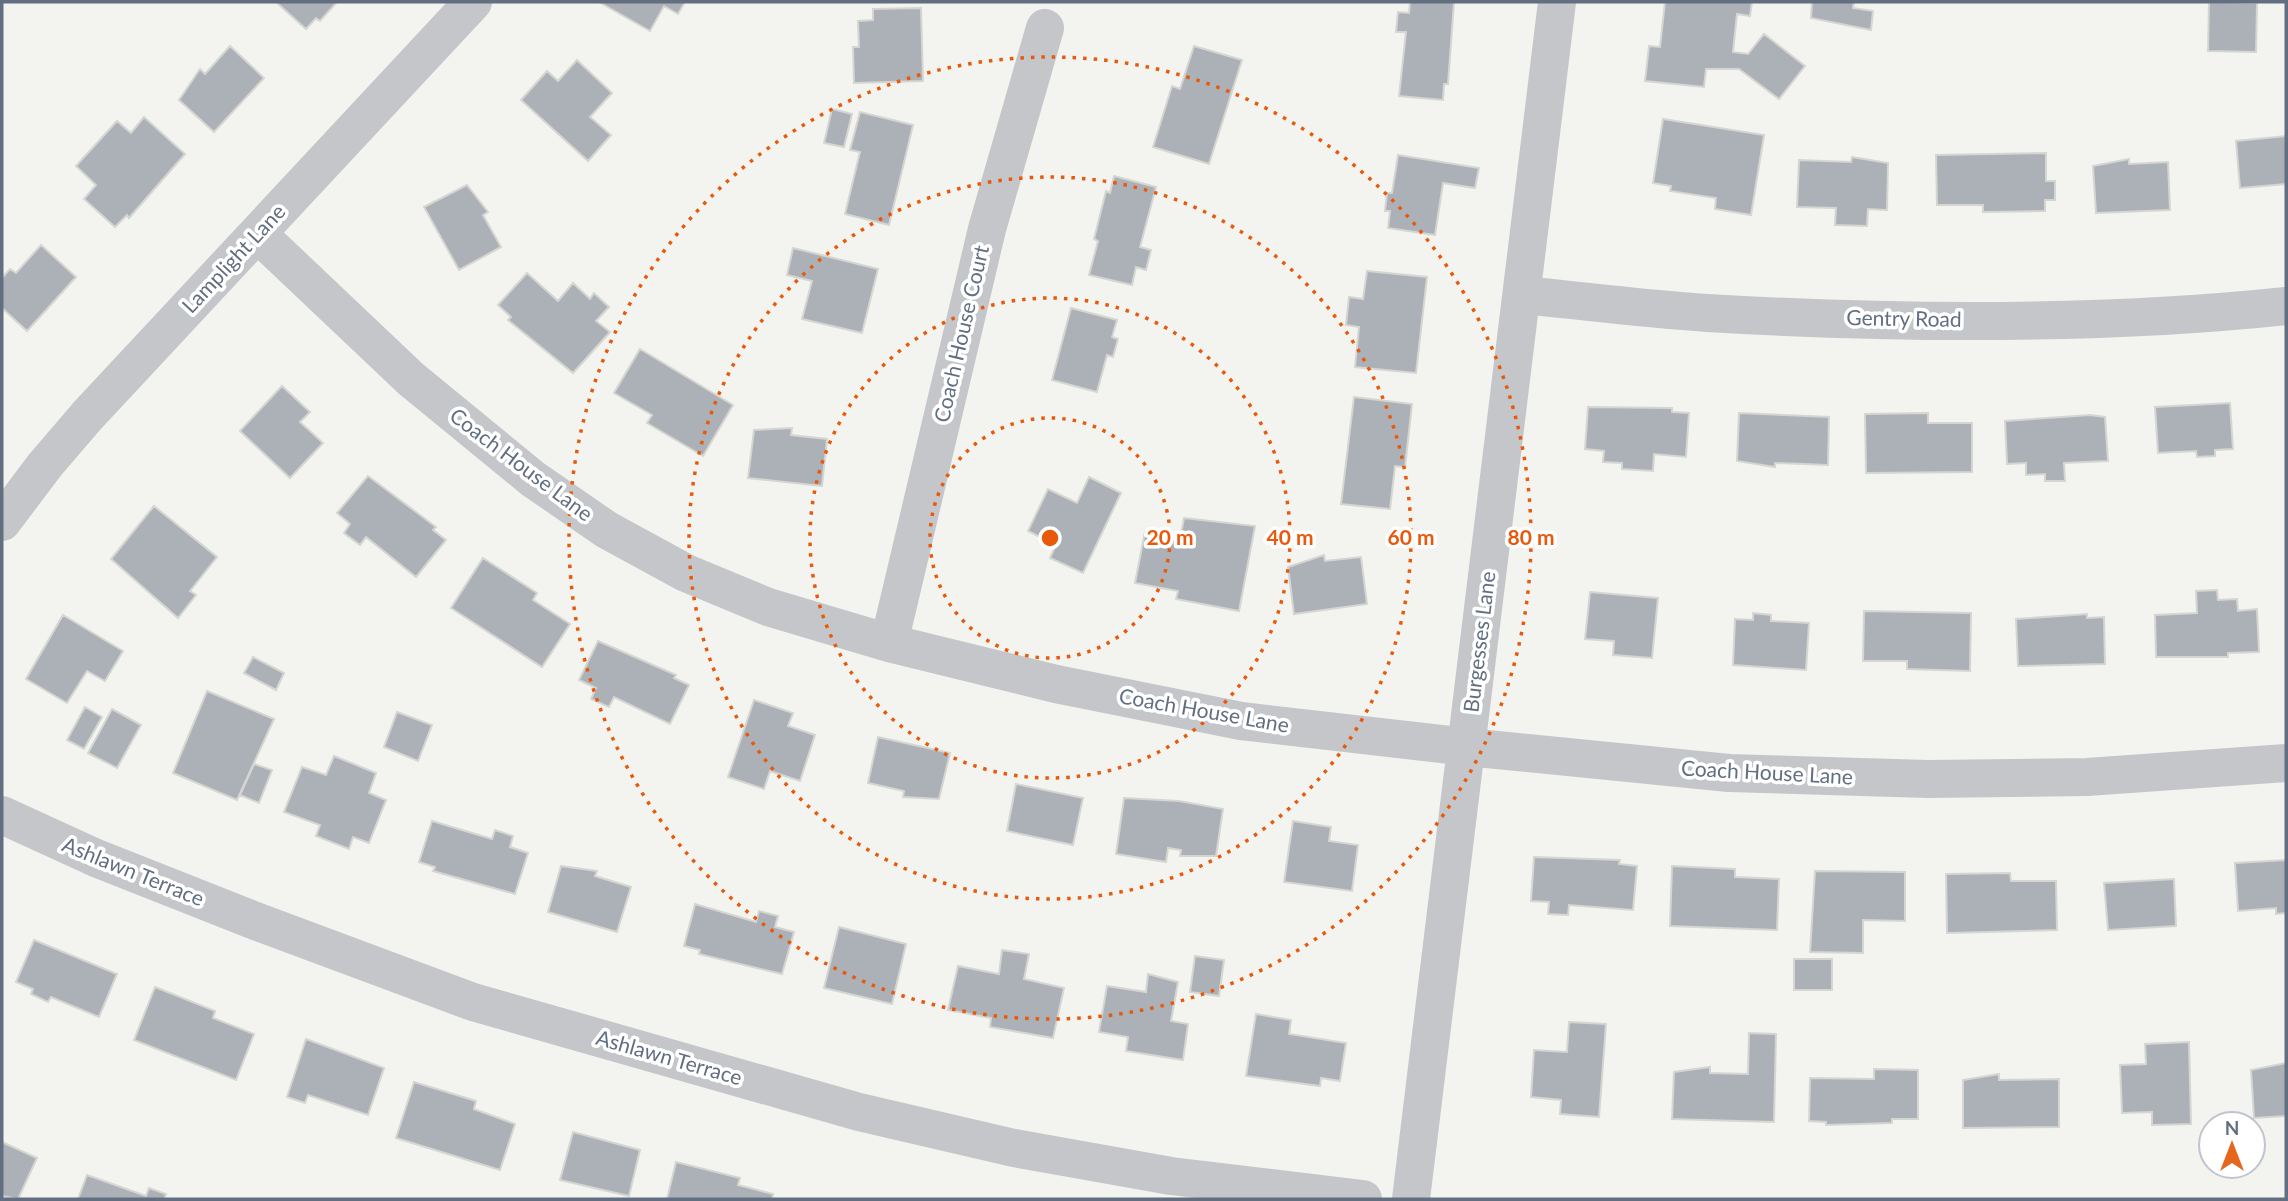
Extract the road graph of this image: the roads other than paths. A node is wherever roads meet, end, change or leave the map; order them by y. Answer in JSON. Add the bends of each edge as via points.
{"nodes":[{"id":1,"x":473,"y":2,"type":"edge"},
{"id":2,"x":1557,"y":2,"type":"edge"},
{"id":3,"x":1045,"y":28,"type":"dead end"},
{"id":4,"x":258,"y":234,"type":"junction"},
{"id":5,"x":1521,"y":295,"type":"junction"},
{"id":6,"x":2286,"y":306,"type":"edge"},
{"id":7,"x":2,"y":522,"type":"edge"},
{"id":8,"x":889,"y":643,"type":"junction"},
{"id":9,"x":1467,"y":747,"type":"junction"},
{"id":10,"x":2286,"y":763,"type":"edge"},
{"id":11,"x":2,"y":815,"type":"edge"},
{"id":12,"x":1363,"y":1199,"type":"edge"},
{"id":13,"x":1411,"y":1199,"type":"edge"}],
"edges":[{"from":1,"to":4,"type":"street","name":"Lamplight Lane"},
{"from":2,"to":5,"type":"street","name":"Burgesses Lane"},
{"from":3,"to":8,"type":"street","name":"Coach House Court","via":[[987,229]]},
{"from":4,"to":7,"type":"street","name":"Lamplight Lane","via":[[87,416]]},
{"from":4,"to":8,"type":"street","name":"Coach House Lane","via":[[411,379],[533,479],[607,530],[685,573],[768,607]]},
{"from":5,"to":6,"type":"street","name":"Gentry Road","via":[[1704,313],[1888,321],[2074,319]]},
{"from":5,"to":9,"type":"street","name":"Burgesses Lane"},
{"from":8,"to":9,"type":"street","name":"Coach House Lane","via":[[1056,684],[1241,721]]},
{"from":9,"to":10,"type":"street","name":"Coach House Lane","via":[[1729,774],[1928,779],[2087,777]]},
{"from":9,"to":13,"type":"street","name":"Burgesses Lane"},
{"from":11,"to":12,"type":"street","name":"Ashlawn Terrace","via":[[96,858],[473,1002],[859,1112],[1014,1148],[1171,1176]]}]}
